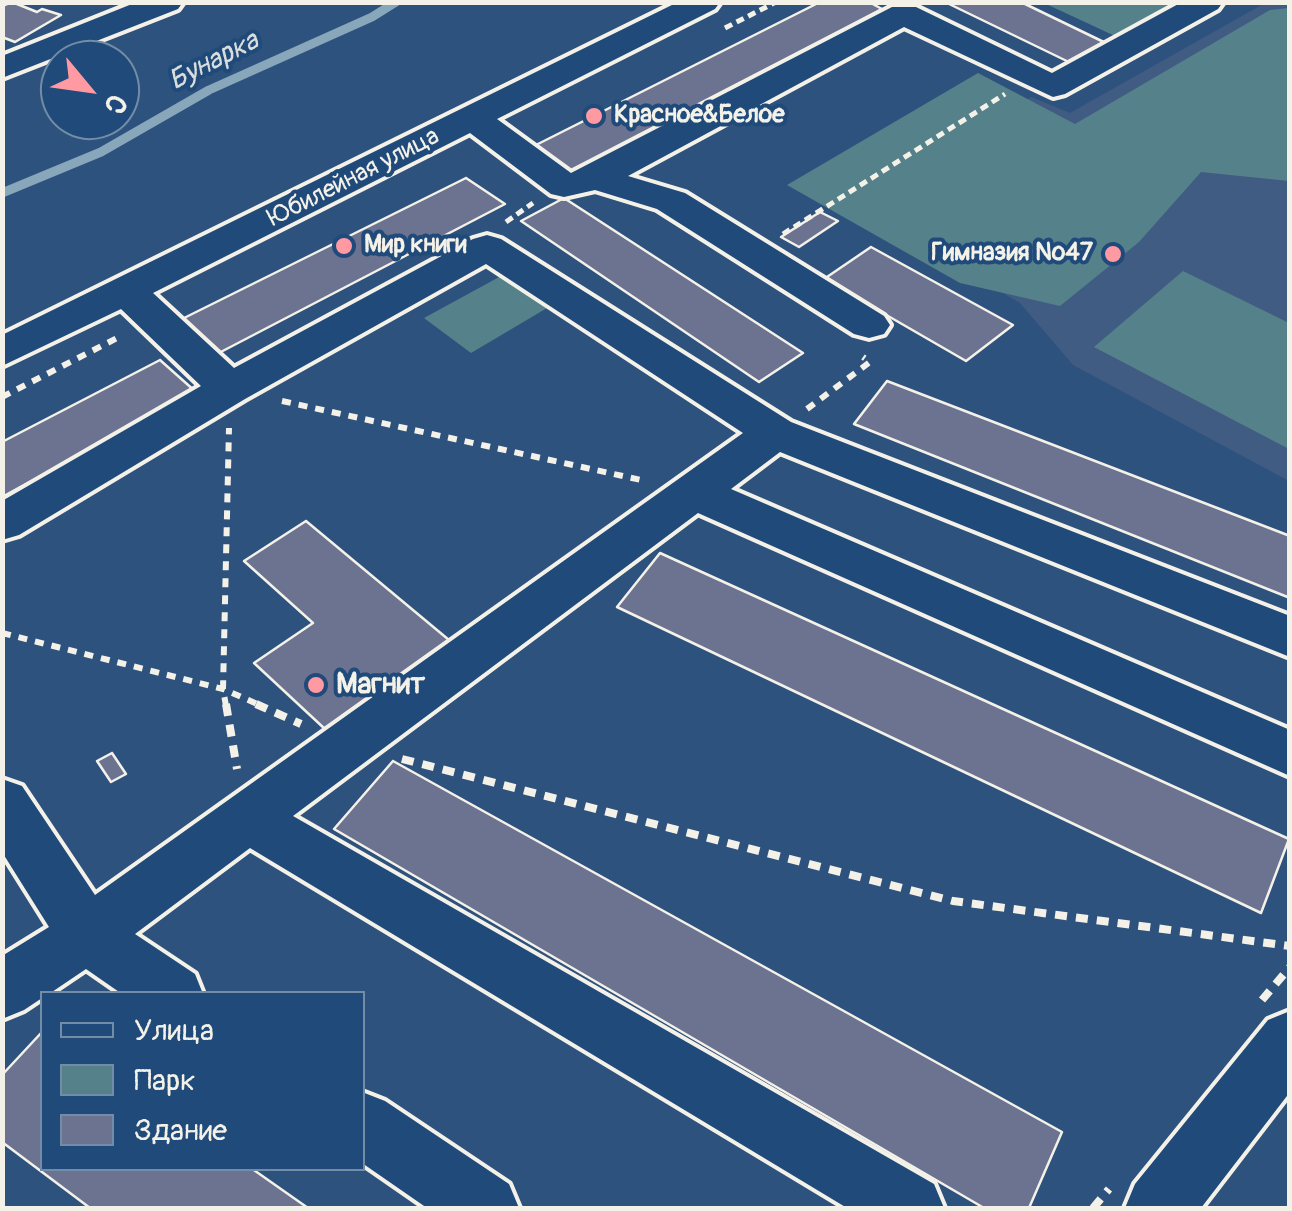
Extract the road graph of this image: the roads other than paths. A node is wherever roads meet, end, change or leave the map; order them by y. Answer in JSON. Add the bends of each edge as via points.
{"nodes":[{"id":1,"x":167,"y":2,"type":"edge"},
{"id":2,"x":704,"y":2,"type":"edge"},
{"id":3,"x":1207,"y":2,"type":"edge"},
{"id":4,"x":80,"y":9,"type":"dead end"},
{"id":5,"x":117,"y":22,"type":"junction"},
{"id":6,"x":2,"y":68,"type":"edge"},
{"id":7,"x":472,"y":118,"type":"junction"},
{"id":8,"x":580,"y":182,"type":"junction"},
{"id":9,"x":126,"y":292,"type":"junction"},
{"id":10,"x":862,"y":338,"type":"road end"},
{"id":11,"x":2,"y":352,"type":"edge"},
{"id":12,"x":230,"y":389,"type":"junction"},
{"id":13,"x":775,"y":433,"type":"junction"},
{"id":14,"x":694,"y":492,"type":"junction"},
{"id":15,"x":2,"y":524,"type":"edge"},
{"id":16,"x":1290,"y":637,"type":"edge"},
{"id":17,"x":1290,"y":754,"type":"edge"},
{"id":18,"x":2,"y":803,"type":"edge"},
{"id":19,"x":250,"y":819,"type":"junction"},
{"id":20,"x":87,"y":934,"type":"junction"},
{"id":21,"x":2,"y":990,"type":"edge"},
{"id":22,"x":169,"y":991,"type":"edge"},
{"id":23,"x":1290,"y":1041,"type":"edge"},
{"id":24,"x":365,"y":1126,"type":"edge"},
{"id":25,"x":485,"y":1208,"type":"edge"},
{"id":26,"x":910,"y":1208,"type":"edge"},
{"id":27,"x":1159,"y":1208,"type":"edge"}],
"edges":[{"from":1,"to":5,"type":"street"},
{"from":2,"to":7,"type":"street","name":"Юбилейная улица"},
{"from":3,"to":8,"type":"street","via":[[1053,86],[904,14]]},
{"from":4,"to":5,"type":"street"},
{"from":5,"to":6,"type":"street"},
{"from":7,"to":8,"type":"street"},
{"from":7,"to":9,"type":"street","name":"Юбилейная улица"},
{"from":8,"to":10,"type":"street","via":[[671,201],[754,254]]},
{"from":9,"to":11,"type":"street","name":"Юбилейная улица"},
{"from":9,"to":12,"type":"street"},
{"from":12,"to":13,"type":"street","via":[[488,248]]},
{"from":12,"to":15,"type":"street"},
{"from":13,"to":14,"type":"street"},
{"from":13,"to":16,"type":"street"},
{"from":14,"to":17,"type":"street"},
{"from":14,"to":19,"type":"street"},
{"from":18,"to":20,"type":"street"},
{"from":19,"to":20,"type":"street"},
{"from":19,"to":26,"type":"street"},
{"from":20,"to":21,"type":"street"},
{"from":20,"to":22,"type":"street"},
{"from":23,"to":27,"type":"street"},
{"from":24,"to":25,"type":"street"}]}
